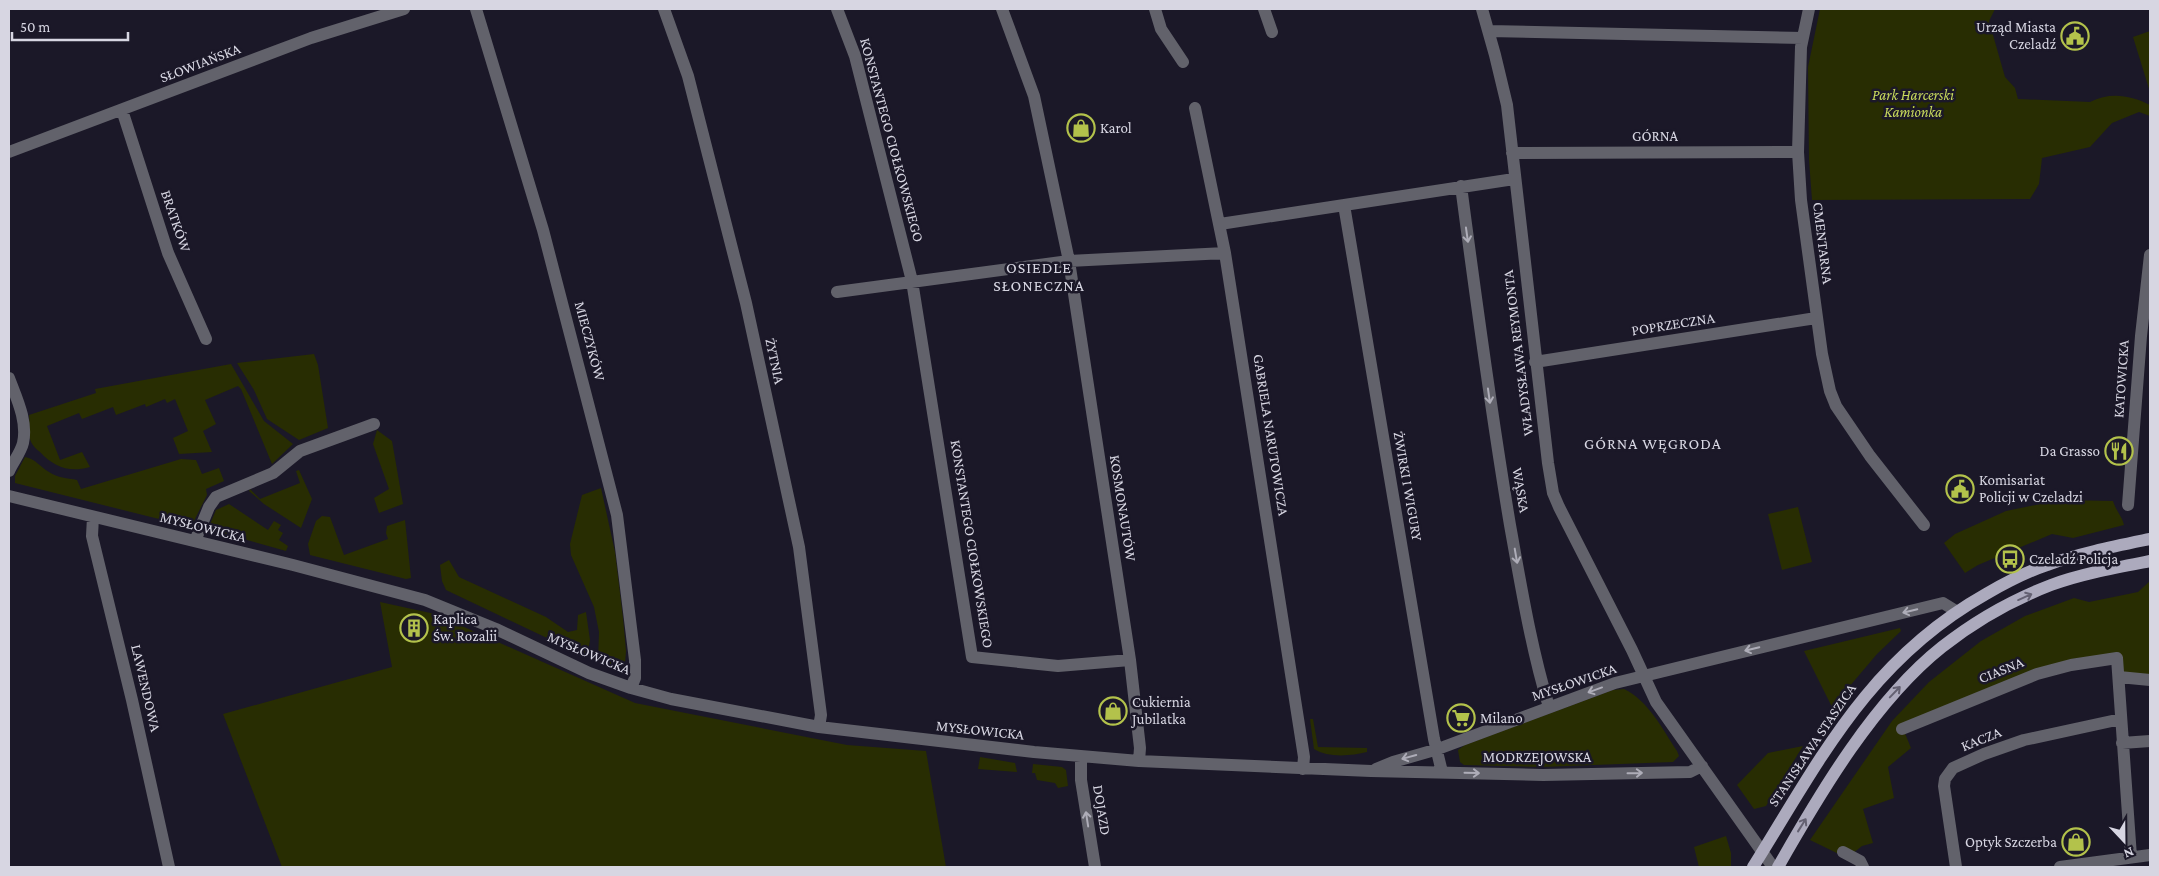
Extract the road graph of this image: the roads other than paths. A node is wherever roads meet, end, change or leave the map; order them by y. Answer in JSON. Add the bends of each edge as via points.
{"nodes":[{"id":1,"x":404,"y":9,"type":"edge"},
{"id":2,"x":476,"y":9,"type":"edge"},
{"id":3,"x":664,"y":9,"type":"edge"},
{"id":4,"x":837,"y":9,"type":"edge"},
{"id":5,"x":1002,"y":9,"type":"edge"},
{"id":6,"x":1155,"y":9,"type":"edge"},
{"id":7,"x":1264,"y":9,"type":"edge"},
{"id":8,"x":1482,"y":9,"type":"edge"},
{"id":9,"x":1809,"y":9,"type":"edge"},
{"id":10,"x":1489,"y":31,"type":"junction"},
{"id":11,"x":1272,"y":32,"type":"dead end"},
{"id":12,"x":1803,"y":38,"type":"junction"},
{"id":13,"x":1183,"y":62,"type":"dead end"},
{"id":14,"x":1195,"y":108,"type":"dead end"},
{"id":15,"x":122,"y":110,"type":"junction"},
{"id":16,"x":9,"y":152,"type":"edge"},
{"id":17,"x":1798,"y":152,"type":"junction"},
{"id":18,"x":1512,"y":153,"type":"junction"},
{"id":19,"x":1514,"y":179,"type":"junction"},
{"id":20,"x":1461,"y":186,"type":"junction"},
{"id":21,"x":1344,"y":205,"type":"junction"},
{"id":22,"x":1220,"y":224,"type":"junction"},
{"id":23,"x":1226,"y":253,"type":"junction"},
{"id":24,"x":2150,"y":255,"type":"edge"},
{"id":25,"x":1069,"y":261,"type":"junction"},
{"id":26,"x":912,"y":282,"type":"junction"},
{"id":27,"x":837,"y":292,"type":"dead end"},
{"id":28,"x":2148,"y":293,"type":"edge"},
{"id":29,"x":1816,"y":318,"type":"junction"},
{"id":30,"x":206,"y":339,"type":"dead end"},
{"id":31,"x":1535,"y":362,"type":"junction"},
{"id":32,"x":9,"y":378,"type":"edge"},
{"id":33,"x":374,"y":424,"type":"dead end"},
{"id":34,"x":9,"y":471,"type":"edge"},
{"id":35,"x":9,"y":496,"type":"edge"},
{"id":36,"x":2128,"y":505,"type":"dead end"},
{"id":37,"x":93,"y":517,"type":"junction"},
{"id":38,"x":1924,"y":525,"type":"dead end"},
{"id":39,"x":2150,"y":539,"type":"edge"},
{"id":40,"x":195,"y":541,"type":"junction"},
{"id":41,"x":2150,"y":561,"type":"edge"},
{"id":42,"x":1956,"y":611,"type":"junction"},
{"id":43,"x":1130,"y":660,"type":"junction"},
{"id":44,"x":1643,"y":676,"type":"junction"},
{"id":45,"x":2119,"y":677,"type":"junction"},
{"id":46,"x":2150,"y":680,"type":"edge"},
{"id":47,"x":631,"y":688,"type":"junction"},
{"id":48,"x":1549,"y":707,"type":"junction"},
{"id":49,"x":2121,"y":719,"type":"junction"},
{"id":50,"x":819,"y":727,"type":"junction"},
{"id":51,"x":1902,"y":728,"type":"dead end"},
{"id":52,"x":2150,"y":741,"type":"edge"},
{"id":53,"x":2122,"y":744,"type":"junction"},
{"id":54,"x":1438,"y":749,"type":"junction"},
{"id":55,"x":1081,"y":757,"type":"junction"},
{"id":56,"x":1139,"y":761,"type":"junction"},
{"id":57,"x":1702,"y":766,"type":"junction"},
{"id":58,"x":1303,"y":769,"type":"junction"},
{"id":59,"x":1371,"y":771,"type":"junction"},
{"id":60,"x":1442,"y":772,"type":"junction"},
{"id":61,"x":1762,"y":852,"type":"junction"},
{"id":62,"x":1843,"y":852,"type":"dead end"},
{"id":63,"x":2150,"y":855,"type":"edge"},
{"id":64,"x":2131,"y":856,"type":"junction"},
{"id":65,"x":2118,"y":863,"type":"edge"},
{"id":66,"x":169,"y":867,"type":"edge"},
{"id":67,"x":1095,"y":867,"type":"edge"},
{"id":68,"x":1753,"y":867,"type":"edge"},
{"id":69,"x":1773,"y":867,"type":"edge"},
{"id":70,"x":1778,"y":867,"type":"edge"},
{"id":71,"x":1863,"y":867,"type":"edge"},
{"id":72,"x":1956,"y":867,"type":"edge"},
{"id":73,"x":2060,"y":867,"type":"edge"}],
"edges":[{"from":1,"to":15,"type":"street","name":"SŁOWIAŃSKA","via":[[312,38]]},
{"from":2,"to":47,"type":"street","name":"MIECZYKÓW","via":[[543,230],[617,515],[635,660],[635,678]]},
{"from":3,"to":50,"type":"street","name":"ŻYTNIA","via":[[688,76],[746,302],[798,538],[821,715]]},
{"from":4,"to":26,"type":"street","name":"KONSTANTEGO CIOŁKOWSKIEGO","via":[[855,56]]},
{"from":5,"to":25,"type":"street","name":"KOSMONAUTÓW","via":[[1034,96]]},
{"from":6,"to":13,"type":"street","via":[[1161,29]]},
{"from":7,"to":11,"type":"street"},
{"from":8,"to":10,"type":"street","name":"WŁADYSŁAWA REYMONTA"},
{"from":9,"to":12,"type":"street","name":"CMENTARNA"},
{"from":10,"to":12,"type":"street"},
{"from":10,"to":18,"type":"street","name":"WŁADYSŁAWA REYMONTA","via":[[1507,106]]},
{"from":12,"to":17,"type":"street","name":"CMENTARNA"},
{"from":14,"to":22,"type":"street","name":"GABRIELA NARUTOWICZA"},
{"from":15,"to":16,"type":"street","name":"SŁOWIAŃSKA"},
{"from":15,"to":30,"type":"street","name":"BRATKÓW","via":[[168,253]]},
{"from":17,"to":18,"type":"street","name":"GÓRNA"},
{"from":17,"to":29,"type":"street","name":"CMENTARNA"},
{"from":18,"to":19,"type":"street","name":"WŁADYSŁAWA REYMONTA"},
{"from":19,"to":20,"type":"street"},
{"from":19,"to":31,"type":"street","name":"WŁADYSŁAWA REYMONTA"},
{"from":20,"to":21,"type":"street"},
{"from":20,"to":48,"type":"street","name":"WĄSKA","one_way":true,"via":[[1492,419],[1523,593]]},
{"from":21,"to":22,"type":"street"},
{"from":21,"to":54,"type":"street","name":"ŻWIRKI I WIGURY"},
{"from":22,"to":23,"type":"street","name":"GABRIELA NARUTOWICZA"},
{"from":23,"to":25,"type":"street"},
{"from":23,"to":58,"type":"street","name":"GABRIELA NARUTOWICZA","via":[[1304,757]]},
{"from":24,"to":28,"type":"street","name":"KATOWICKA"},
{"from":25,"to":26,"type":"street"},
{"from":25,"to":43,"type":"street","name":"KOSMONAUTÓW"},
{"from":26,"to":27,"type":"street"},
{"from":26,"to":43,"type":"street","name":"KONSTANTEGO CIOŁKOWSKIEGO","via":[[972,657],[1058,666]]},
{"from":28,"to":36,"type":"street","name":"KATOWICKA"},
{"from":29,"to":31,"type":"street","name":"POPRZECZNA"},
{"from":29,"to":38,"type":"street","name":"CMENTARNA","via":[[1830,391],[1836,406]]},
{"from":31,"to":44,"type":"street","name":"WŁADYSŁAWA REYMONTA","via":[[1550,477],[1556,499]]},
{"from":32,"to":34,"type":"street","via":[[21,410],[23,443]]},
{"from":33,"to":40,"type":"street","via":[[300,451],[273,473],[216,497]]},
{"from":35,"to":37,"type":"street","name":"MYSŁOWICKA"},
{"from":37,"to":40,"type":"street","name":"MYSŁOWICKA"},
{"from":37,"to":66,"type":"street","name":"LAWENDOWA","via":[[92,536]]},
{"from":39,"to":42,"type":"main road","name":"STANISŁAWA STASZICA","via":[[2047,565]]},
{"from":40,"to":47,"type":"street","name":"MYSŁOWICKA","via":[[425,600],[589,673]]},
{"from":70,"to":41,"type":"main road","one_way":true,"via":[[1876,714],[1942,647],[2014,601],[2053,584]]},
{"from":42,"to":44,"type":"street","name":"MYSŁOWICKA","one_way":true,"via":[[1943,603]]},
{"from":42,"to":61,"type":"main road","name":"STANISŁAWA STASZICA","via":[[1905,652],[1848,715]]},
{"from":43,"to":56,"type":"street","name":"KOSMONAUTÓW"},
{"from":44,"to":48,"type":"street","name":"MYSŁOWICKA","one_way":true},
{"from":44,"to":57,"type":"street","via":[[1656,702]]},
{"from":45,"to":46,"type":"street"},
{"from":45,"to":49,"type":"street"},
{"from":45,"to":51,"type":"street","name":"CIASNA","via":[[2117,658],[2071,665],[2037,674]]},
{"from":47,"to":50,"type":"street","name":"MYSŁOWICKA"},
{"from":48,"to":54,"type":"street","name":"MYSŁOWICKA"},
{"from":49,"to":53,"type":"street"},
{"from":49,"to":72,"type":"street","name":"KACZA","via":[[2024,740],[1953,768],[1944,786]]},
{"from":50,"to":55,"type":"street","name":"MYSŁOWICKA"},
{"from":52,"to":53,"type":"street"},
{"from":53,"to":64,"type":"street"},
{"from":54,"to":59,"type":"street","name":"MYSŁOWICKA","one_way":true},
{"from":54,"to":60,"type":"street","name":"ŻWIRKI I WIGURY"},
{"from":55,"to":56,"type":"street","name":"MYSŁOWICKA"},
{"from":67,"to":55,"type":"street","name":"DOJAZD","one_way":true,"via":[[1081,780]]},
{"from":56,"to":58,"type":"street","name":"MYSŁOWICKA"},
{"from":60,"to":57,"type":"street","name":"MODRZEJOWSKA","one_way":true,"via":[[1542,775],[1690,772]]},
{"from":57,"to":61,"type":"street"},
{"from":58,"to":59,"type":"street","name":"MYSŁOWICKA"},
{"from":59,"to":60,"type":"street","name":"MODRZEJOWSKA"},
{"from":61,"to":68,"type":"main road","name":"STANISŁAWA STASZICA"},
{"from":61,"to":69,"type":"street"},
{"from":62,"to":71,"type":"street","via":[[1860,861]]},
{"from":63,"to":64,"type":"street"},
{"from":64,"to":65,"type":"street"},
{"from":65,"to":73,"type":"street"}]}
